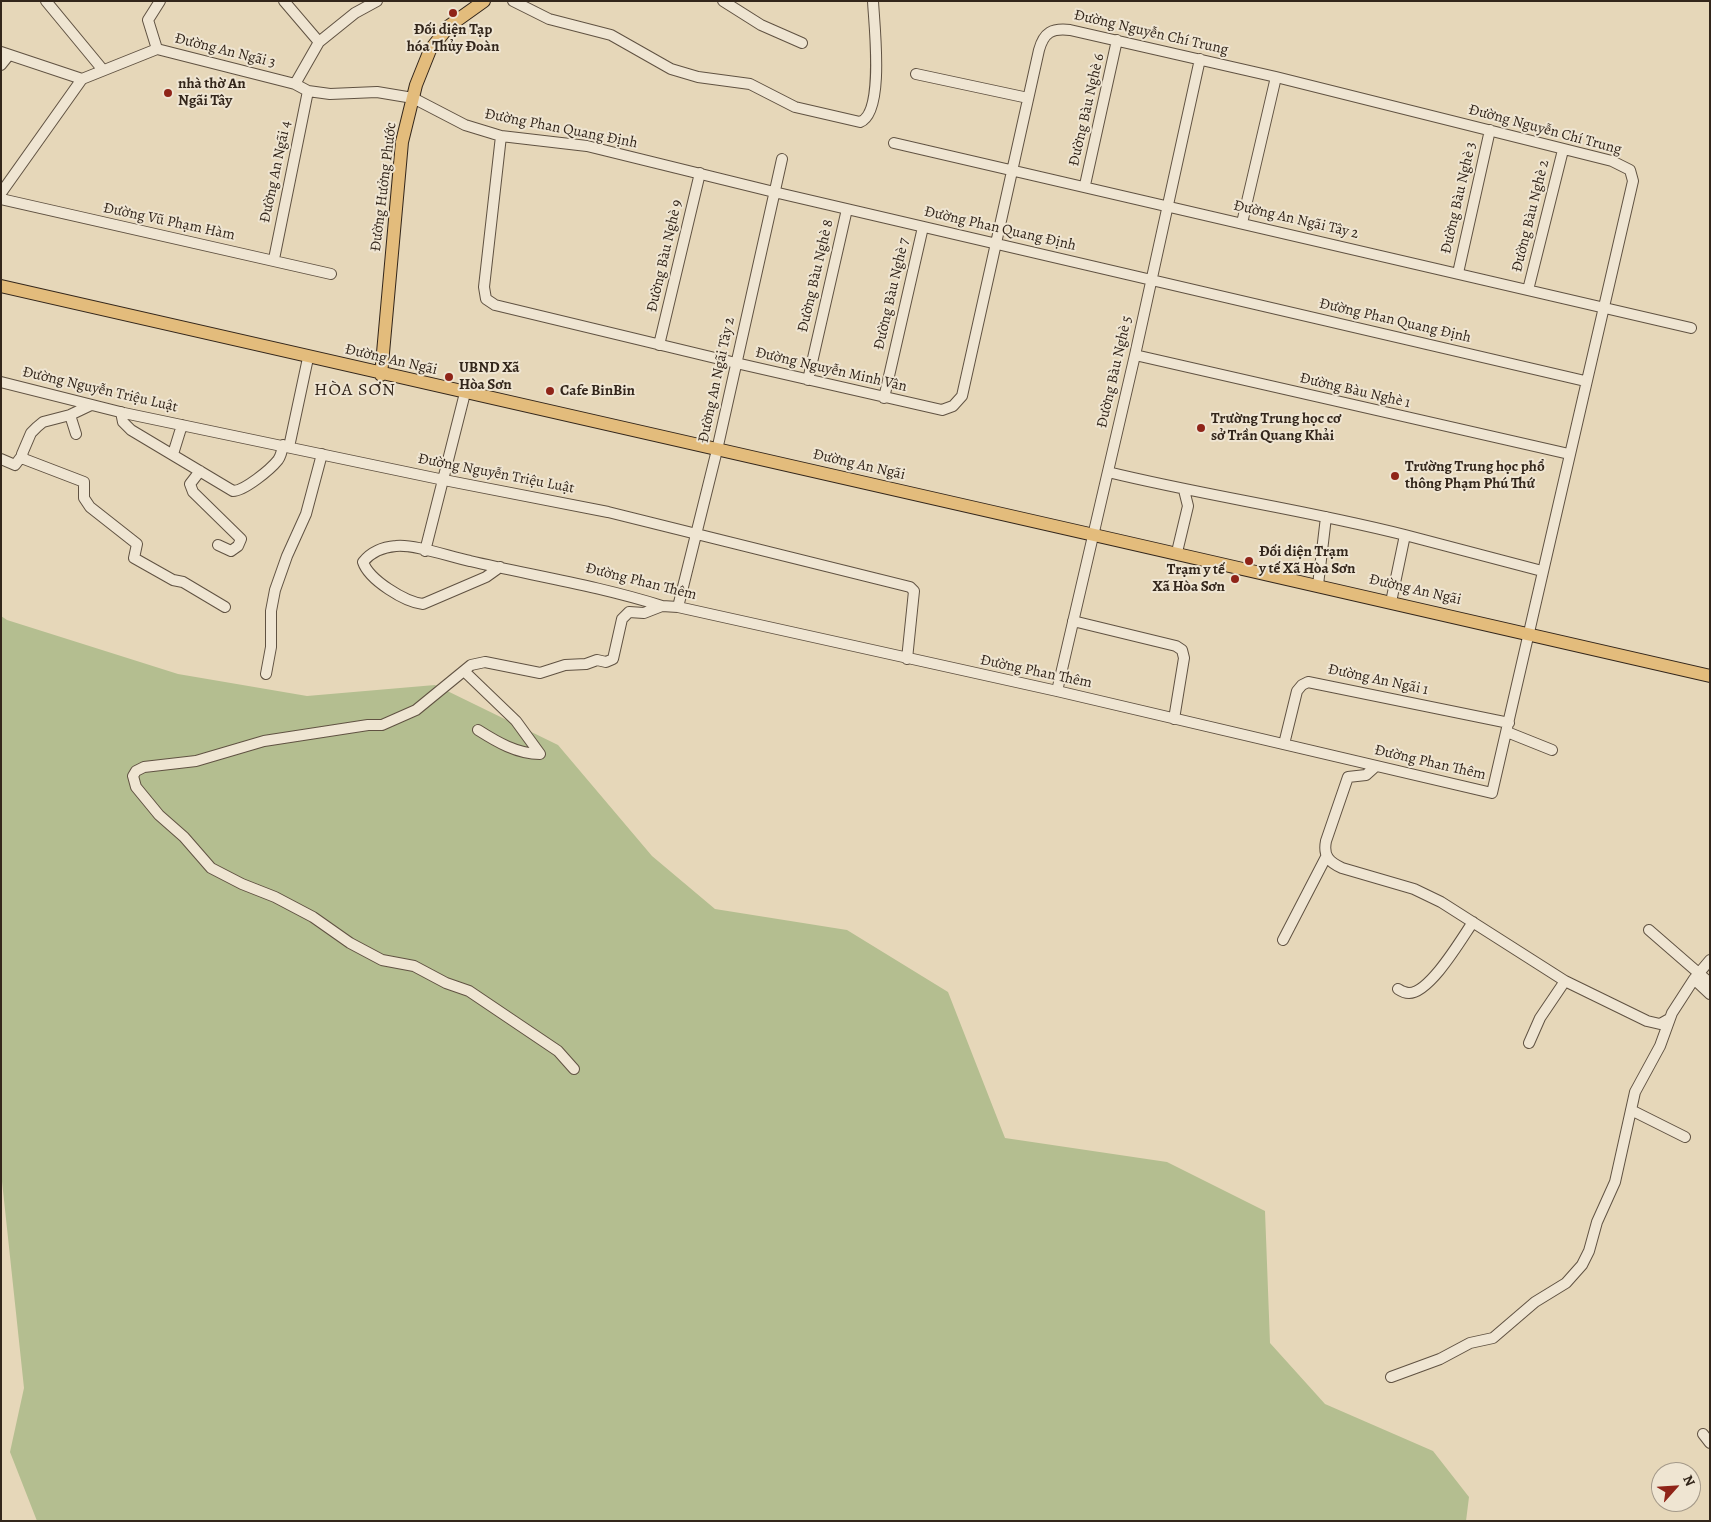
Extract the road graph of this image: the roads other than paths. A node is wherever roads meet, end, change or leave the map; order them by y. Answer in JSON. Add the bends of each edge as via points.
{"nodes":[{"id":1,"x":46,"y":1,"type":"edge"},
{"id":2,"x":160,"y":1,"type":"edge"},
{"id":3,"x":284,"y":1,"type":"edge"},
{"id":4,"x":376,"y":1,"type":"edge"},
{"id":5,"x":484,"y":1,"type":"edge"},
{"id":6,"x":513,"y":1,"type":"edge"},
{"id":7,"x":723,"y":1,"type":"edge"},
{"id":8,"x":873,"y":1,"type":"edge"},
{"id":9,"x":1048,"y":32,"type":"joint"},
{"id":10,"x":1117,"y":40,"type":"junction"},
{"id":11,"x":319,"y":42,"type":"junction"},
{"id":12,"x":802,"y":43,"type":"dead end"},
{"id":13,"x":157,"y":49,"type":"junction"},
{"id":14,"x":5,"y":54,"type":"edge"},
{"id":15,"x":1200,"y":59,"type":"junction"},
{"id":16,"x":1,"y":66,"type":"edge"},
{"id":17,"x":103,"y":70,"type":"junction"},
{"id":18,"x":916,"y":74,"type":"dead end"},
{"id":19,"x":1276,"y":77,"type":"junction"},
{"id":20,"x":82,"y":79,"type":"junction"},
{"id":21,"x":295,"y":84,"type":"junction"},
{"id":22,"x":308,"y":91,"type":"junction"},
{"id":23,"x":413,"y":98,"type":"junction"},
{"id":24,"x":1028,"y":98,"type":"junction"},
{"id":25,"x":1490,"y":130,"type":"junction"},
{"id":26,"x":501,"y":136,"type":"junction"},
{"id":27,"x":894,"y":142,"type":"dead end"},
{"id":28,"x":1562,"y":150,"type":"junction"},
{"id":29,"x":782,"y":159,"type":"dead end"},
{"id":30,"x":1011,"y":170,"type":"junction"},
{"id":31,"x":700,"y":173,"type":"junction"},
{"id":32,"x":1085,"y":185,"type":"junction"},
{"id":33,"x":774,"y":192,"type":"junction"},
{"id":34,"x":1,"y":193,"type":"edge"},
{"id":35,"x":1,"y":199,"type":"edge"},
{"id":36,"x":1167,"y":205,"type":"junction"},
{"id":37,"x":847,"y":209,"type":"junction"},
{"id":38,"x":1242,"y":223,"type":"junction"},
{"id":39,"x":923,"y":226,"type":"junction"},
{"id":40,"x":995,"y":243,"type":"junction"},
{"id":41,"x":274,"y":259,"type":"junction"},
{"id":42,"x":1458,"y":273,"type":"junction"},
{"id":43,"x":331,"y":274,"type":"dead end"},
{"id":44,"x":1151,"y":280,"type":"junction"},
{"id":45,"x":1,"y":286,"type":"edge"},
{"id":46,"x":1528,"y":290,"type":"junction"},
{"id":47,"x":1603,"y":307,"type":"junction"},
{"id":48,"x":1691,"y":328,"type":"dead end"},
{"id":49,"x":659,"y":345,"type":"junction"},
{"id":50,"x":1135,"y":354,"type":"junction"},
{"id":51,"x":308,"y":358,"type":"junction"},
{"id":52,"x":736,"y":363,"type":"junction"},
{"id":53,"x":381,"y":375,"type":"junction"},
{"id":54,"x":808,"y":380,"type":"junction"},
{"id":55,"x":1585,"y":381,"type":"junction"},
{"id":56,"x":1,"y":382,"type":"edge"},
{"id":57,"x":465,"y":394,"type":"junction"},
{"id":58,"x":884,"y":398,"type":"junction"},
{"id":59,"x":91,"y":405,"type":"junction"},
{"id":60,"x":121,"y":412,"type":"junction"},
{"id":61,"x":70,"y":415,"type":"junction"},
{"id":62,"x":182,"y":425,"type":"junction"},
{"id":63,"x":76,"y":434,"type":"dead end"},
{"id":64,"x":286,"y":446,"type":"junction"},
{"id":65,"x":717,"y":450,"type":"junction"},
{"id":66,"x":173,"y":454,"type":"junction"},
{"id":67,"x":322,"y":454,"type":"junction"},
{"id":68,"x":1569,"y":454,"type":"junction"},
{"id":69,"x":1,"y":459,"type":"edge"},
{"id":70,"x":24,"y":459,"type":"junction"},
{"id":71,"x":200,"y":471,"type":"junction"},
{"id":72,"x":1108,"y":472,"type":"junction"},
{"id":73,"x":444,"y":480,"type":"junction"},
{"id":74,"x":1184,"y":490,"type":"junction"},
{"id":75,"x":1326,"y":517,"type":"junction"},
{"id":76,"x":697,"y":534,"type":"junction"},
{"id":77,"x":1093,"y":535,"type":"junction"},
{"id":78,"x":1405,"y":535,"type":"junction"},
{"id":79,"x":218,"y":545,"type":"dead end"},
{"id":80,"x":425,"y":551,"type":"junction"},
{"id":81,"x":1177,"y":552,"type":"junction"},
{"id":82,"x":500,"y":567,"type":"junction"},
{"id":83,"x":1542,"y":571,"type":"junction"},
{"id":84,"x":1318,"y":585,"type":"junction"},
{"id":85,"x":1391,"y":602,"type":"junction"},
{"id":86,"x":662,"y":606,"type":"junction"},
{"id":87,"x":225,"y":607,"type":"dead end"},
{"id":88,"x":678,"y":607,"type":"junction"},
{"id":89,"x":1073,"y":621,"type":"junction"},
{"id":90,"x":1528,"y":633,"type":"junction"},
{"id":91,"x":907,"y":659,"type":"junction"},
{"id":92,"x":464,"y":671,"type":"junction"},
{"id":93,"x":266,"y":674,"type":"dead end"},
{"id":94,"x":1710,"y":676,"type":"edge"},
{"id":95,"x":1057,"y":691,"type":"junction"},
{"id":96,"x":1174,"y":719,"type":"junction"},
{"id":97,"x":1508,"y":728,"type":"junction"},
{"id":98,"x":478,"y":730,"type":"dead end"},
{"id":99,"x":1284,"y":744,"type":"junction"},
{"id":100,"x":1552,"y":750,"type":"dead end"},
{"id":101,"x":1351,"y":760,"type":"junction"},
{"id":102,"x":1376,"y":766,"type":"junction"},
{"id":103,"x":1348,"y":777,"type":"junction"},
{"id":104,"x":1326,"y":857,"type":"junction"},
{"id":105,"x":1473,"y":922,"type":"junction"},
{"id":106,"x":1649,"y":930,"type":"dead end"},
{"id":107,"x":1283,"y":940,"type":"dead end"},
{"id":108,"x":1710,"y":960,"type":"edge"},
{"id":109,"x":1696,"y":976,"type":"junction"},
{"id":110,"x":1565,"y":981,"type":"junction"},
{"id":111,"x":1710,"y":984,"type":"edge"},
{"id":112,"x":1398,"y":989,"type":"dead end"},
{"id":113,"x":1710,"y":994,"type":"edge"},
{"id":114,"x":1669,"y":1019,"type":"junction"},
{"id":115,"x":1528,"y":1043,"type":"dead end"},
{"id":116,"x":574,"y":1069,"type":"dead end"},
{"id":117,"x":1631,"y":1110,"type":"junction"},
{"id":118,"x":1685,"y":1137,"type":"dead end"},
{"id":119,"x":1391,"y":1377,"type":"dead end"},
{"id":120,"x":1703,"y":1434,"type":"dead end"},
{"id":121,"x":1710,"y":1444,"type":"edge"}],
"edges":[{"from":1,"to":17,"type":"street"},
{"from":2,"to":13,"type":"street","via":[[148,20]]},
{"from":3,"to":11,"type":"street"},
{"from":4,"to":11,"type":"street","via":[[355,13]]},
{"from":5,"to":23,"type":"main road","name":"Đường Hưởng Phước","via":[[449,26],[430,50]]},
{"from":6,"to":8,"type":"street","via":[[549,19],[611,35],[671,69],[698,77],[750,84],[795,107],[860,122],[868,114],[876,82]]},
{"from":7,"to":12,"type":"street","via":[[761,25]]},
{"from":9,"to":10,"type":"street","name":"Đường Nguyễn Chí Trung","via":[[1065,29]]},
{"from":9,"to":24,"type":"street","name":"Đường Nguyễn Minh Vân","via":[[1041,41]]},
{"from":10,"to":15,"type":"street","name":"Đường Nguyễn Chí Trung"},
{"from":10,"to":32,"type":"street","name":"Đường Bàu Nghè 6"},
{"from":11,"to":21,"type":"street"},
{"from":13,"to":17,"type":"street","name":"Đường An Ngãi 3"},
{"from":13,"to":21,"type":"street","name":"Đường An Ngãi 3"},
{"from":14,"to":16,"type":"street"},
{"from":14,"to":20,"type":"street"},
{"from":15,"to":19,"type":"street","name":"Đường Nguyễn Chí Trung"},
{"from":15,"to":36,"type":"street","name":"Đường Bàu Nghè 5"},
{"from":17,"to":20,"type":"street","name":"Đường An Ngãi 3"},
{"from":18,"to":24,"type":"street"},
{"from":19,"to":25,"type":"street","name":"Đường Nguyễn Chí Trung"},
{"from":19,"to":38,"type":"street"},
{"from":20,"to":34,"type":"street"},
{"from":21,"to":22,"type":"street","name":"Đường An Ngãi 3"},
{"from":22,"to":23,"type":"street","name":"Đường An Ngãi 3","via":[[330,94],[378,92]]},
{"from":22,"to":41,"type":"street","name":"Đường An Ngãi 4"},
{"from":23,"to":26,"type":"street","name":"Đường Phan Quang Định","via":[[465,125]]},
{"from":23,"to":53,"type":"main road","name":"Đường Hưởng Phước","via":[[402,142]]},
{"from":24,"to":30,"type":"street","name":"Đường Nguyễn Minh Vân"},
{"from":25,"to":28,"type":"street","name":"Đường Nguyễn Chí Trung"},
{"from":25,"to":42,"type":"street","name":"Đường Bàu Nghè 3"},
{"from":26,"to":31,"type":"street","name":"Đường Phan Quang Định","via":[[587,146]]},
{"from":26,"to":49,"type":"street","name":"Đường Nguyễn Minh Vân","via":[[484,287],[486,299],[496,306]]},
{"from":27,"to":30,"type":"street","name":"Đường An Ngãi Tây 2"},
{"from":28,"to":46,"type":"street","name":"Đường Bàu Nghè 2"},
{"from":28,"to":47,"type":"street","name":"Đường Nguyễn Chí Trung","via":[[1623,165],[1630,170],[1632,181]]},
{"from":29,"to":33,"type":"street","name":"Đường An Ngãi Tây 2"},
{"from":30,"to":32,"type":"street","name":"Đường An Ngãi Tây 2"},
{"from":30,"to":40,"type":"street","name":"Đường Nguyễn Minh Vân"},
{"from":31,"to":33,"type":"street","name":"Đường Phan Quang Định"},
{"from":31,"to":49,"type":"street","name":"Đường Bàu Nghè 9"},
{"from":32,"to":36,"type":"street","name":"Đường An Ngãi Tây 2"},
{"from":33,"to":37,"type":"street","name":"Đường Phan Quang Định"},
{"from":33,"to":52,"type":"street","name":"Đường An Ngãi Tây 2"},
{"from":35,"to":41,"type":"street","name":"Đường Vũ Phạm Hàm"},
{"from":36,"to":38,"type":"street","name":"Đường An Ngãi Tây 2"},
{"from":36,"to":44,"type":"street","name":"Đường Bàu Nghè 5"},
{"from":37,"to":39,"type":"street","name":"Đường Phan Quang Định"},
{"from":37,"to":54,"type":"street","name":"Đường Bàu Nghè 8"},
{"from":38,"to":42,"type":"street","name":"Đường An Ngãi Tây 2"},
{"from":39,"to":40,"type":"street","name":"Đường Phan Quang Định"},
{"from":39,"to":58,"type":"street","name":"Đường Bàu Nghè 7"},
{"from":40,"to":44,"type":"street","name":"Đường Phan Quang Định"},
{"from":40,"to":58,"type":"street","name":"Đường Nguyễn Minh Vân","via":[[962,396],[953,406],[942,410]]},
{"from":41,"to":43,"type":"street","name":"Đường Vũ Phạm Hàm"},
{"from":42,"to":46,"type":"street","name":"Đường An Ngãi Tây 2"},
{"from":44,"to":50,"type":"street","name":"Đường Bàu Nghè 5"},
{"from":44,"to":55,"type":"street","name":"Đường Phan Quang Định"},
{"from":45,"to":51,"type":"main road","name":"Đường An Ngãi"},
{"from":46,"to":47,"type":"street","name":"Đường An Ngãi Tây 2"},
{"from":47,"to":48,"type":"street","name":"Đường An Ngãi Tây 2"},
{"from":47,"to":55,"type":"street","name":"Đường Nguyễn Chí Trung"},
{"from":49,"to":52,"type":"street","name":"Đường Nguyễn Minh Vân"},
{"from":50,"to":68,"type":"street","name":"Đường Bàu Nghè 1"},
{"from":50,"to":72,"type":"street","name":"Đường Bàu Nghè 5"},
{"from":51,"to":53,"type":"main road","name":"Đường An Ngãi"},
{"from":51,"to":64,"type":"street"},
{"from":52,"to":54,"type":"street","name":"Đường Nguyễn Minh Vân"},
{"from":52,"to":65,"type":"street","name":"Đường An Ngãi Tây 2"},
{"from":53,"to":57,"type":"main road","name":"Đường An Ngãi"},
{"from":54,"to":58,"type":"street","name":"Đường Nguyễn Minh Vân"},
{"from":55,"to":68,"type":"street","name":"Đường Nguyễn Chí Trung"},
{"from":56,"to":59,"type":"street","name":"Đường Nguyễn Triệu Luật"},
{"from":57,"to":65,"type":"main road","name":"Đường An Ngãi"},
{"from":57,"to":73,"type":"street"},
{"from":59,"to":60,"type":"street","name":"Đường Nguyễn Triệu Luật"},
{"from":59,"to":61,"type":"street"},
{"from":60,"to":62,"type":"street","name":"Đường Nguyễn Triệu Luật"},
{"from":60,"to":66,"type":"street","via":[[127,427]]},
{"from":61,"to":63,"type":"street"},
{"from":61,"to":70,"type":"street","via":[[37,426],[22,454]]},
{"from":62,"to":64,"type":"street","name":"Đường Nguyễn Triệu Luật"},
{"from":62,"to":66,"type":"street"},
{"from":64,"to":67,"type":"street","name":"Đường Nguyễn Triệu Luật"},
{"from":64,"to":71,"type":"street","via":[[274,464],[239,490],[230,490]]},
{"from":65,"to":76,"type":"street","name":"Đường An Ngãi Tây 2"},
{"from":65,"to":77,"type":"main road","name":"Đường An Ngãi"},
{"from":66,"to":71,"type":"street"},
{"from":67,"to":73,"type":"street","name":"Đường Nguyễn Triệu Luật"},
{"from":67,"to":93,"type":"street","via":[[306,514],[275,590]]},
{"from":68,"to":83,"type":"street","name":"Đường Nguyễn Chí Trung"},
{"from":69,"to":70,"type":"street","via":[[15,465],[21,457]]},
{"from":70,"to":87,"type":"street","via":[[84,482],[84,498],[90,507],[137,544],[134,558]]},
{"from":71,"to":79,"type":"street","via":[[190,484],[193,492],[241,539],[238,546],[230,551]]},
{"from":72,"to":74,"type":"street"},
{"from":72,"to":77,"type":"street","name":"Đường Bàu Nghè 5"},
{"from":73,"to":76,"type":"street","name":"Đường Nguyễn Triệu Luật","via":[[608,512]]},
{"from":73,"to":80,"type":"street"},
{"from":74,"to":75,"type":"street"},
{"from":74,"to":81,"type":"street","via":[[1188,506]]},
{"from":75,"to":78,"type":"street"},
{"from":75,"to":84,"type":"street"},
{"from":76,"to":88,"type":"street","name":"Đường An Ngãi Tây 2"},
{"from":76,"to":91,"type":"street","name":"Đường Nguyễn Triệu Luật","via":[[910,587],[914,592]]},
{"from":77,"to":81,"type":"main road","name":"Đường An Ngãi"},
{"from":77,"to":89,"type":"street","name":"Đường Bàu Nghè 5"},
{"from":78,"to":83,"type":"street"},
{"from":78,"to":85,"type":"street"},
{"from":80,"to":82,"type":"street","name":"Đường Phan Thêm"},
{"from":80,"to":82,"type":"street","name":"Đường Phan Thêm","via":[[396,546],[370,554],[363,562],[372,577],[412,603],[423,604],[486,577]]},
{"from":81,"to":84,"type":"main road","name":"Đường An Ngãi"},
{"from":82,"to":86,"type":"street","name":"Đường Phan Thêm","via":[[578,582]]},
{"from":83,"to":90,"type":"street","name":"Đường Nguyễn Chí Trung"},
{"from":84,"to":85,"type":"main road","name":"Đường An Ngãi"},
{"from":85,"to":90,"type":"main road","name":"Đường An Ngãi"},
{"from":86,"to":88,"type":"street","name":"Đường Phan Thêm"},
{"from":86,"to":92,"type":"street","via":[[644,612],[629,612],[622,619],[613,659],[606,662],[597,660],[565,665],[540,673],[485,662],[471,665]]},
{"from":88,"to":91,"type":"street","name":"Đường Phan Thêm"},
{"from":89,"to":95,"type":"street","name":"Đường Bàu Nghè 5"},
{"from":89,"to":96,"type":"street","via":[[1182,650],[1184,658]]},
{"from":90,"to":94,"type":"main road","name":"Đường An Ngãi"},
{"from":90,"to":97,"type":"street","name":"Đường Phan Thêm"},
{"from":91,"to":95,"type":"street","name":"Đường Phan Thêm"},
{"from":92,"to":98,"type":"street","via":[[516,721],[540,754],[512,749]]},
{"from":92,"to":116,"type":"street","via":[[416,710],[382,725],[264,741],[196,761],[144,767],[132,776],[136,787],[159,815],[211,868],[313,916],[350,943],[382,960],[414,966],[469,991],[558,1051]]},
{"from":95,"to":96,"type":"street","name":"Đường Phan Thêm"},
{"from":96,"to":99,"type":"street","name":"Đường Phan Thêm"},
{"from":97,"to":99,"type":"street","name":"Đường An Ngãi 1","via":[[1308,682],[1297,691]]},
{"from":97,"to":100,"type":"street"},
{"from":97,"to":102,"type":"street","name":"Đường Phan Thêm","via":[[1492,793]]},
{"from":99,"to":101,"type":"street","name":"Đường Phan Thêm"},
{"from":101,"to":102,"type":"street","name":"Đường Phan Thêm"},
{"from":101,"to":103,"type":"street"},
{"from":102,"to":103,"type":"street","via":[[1366,774]]},
{"from":103,"to":104,"type":"street","via":[[1326,841]]},
{"from":104,"to":105,"type":"street","via":[[1342,868],[1414,889]]},
{"from":104,"to":107,"type":"street"},
{"from":105,"to":110,"type":"street"},
{"from":105,"to":112,"type":"street","via":[[1441,968],[1426,983],[1409,993]]},
{"from":106,"to":109,"type":"street"},
{"from":108,"to":109,"type":"street"},
{"from":109,"to":111,"type":"street"},
{"from":109,"to":113,"type":"street"},
{"from":109,"to":114,"type":"street"},
{"from":110,"to":114,"type":"street","via":[[1646,1021],[1660,1024]]},
{"from":110,"to":115,"type":"street","via":[[1540,1018]]},
{"from":114,"to":117,"type":"street","via":[[1660,1046],[1635,1092]]},
{"from":117,"to":118,"type":"street"},
{"from":117,"to":119,"type":"street","via":[[1615,1182],[1597,1222],[1588,1254],[1566,1283],[1529,1306],[1493,1338],[1470,1343],[1440,1359]]},
{"from":120,"to":121,"type":"street"}]}
